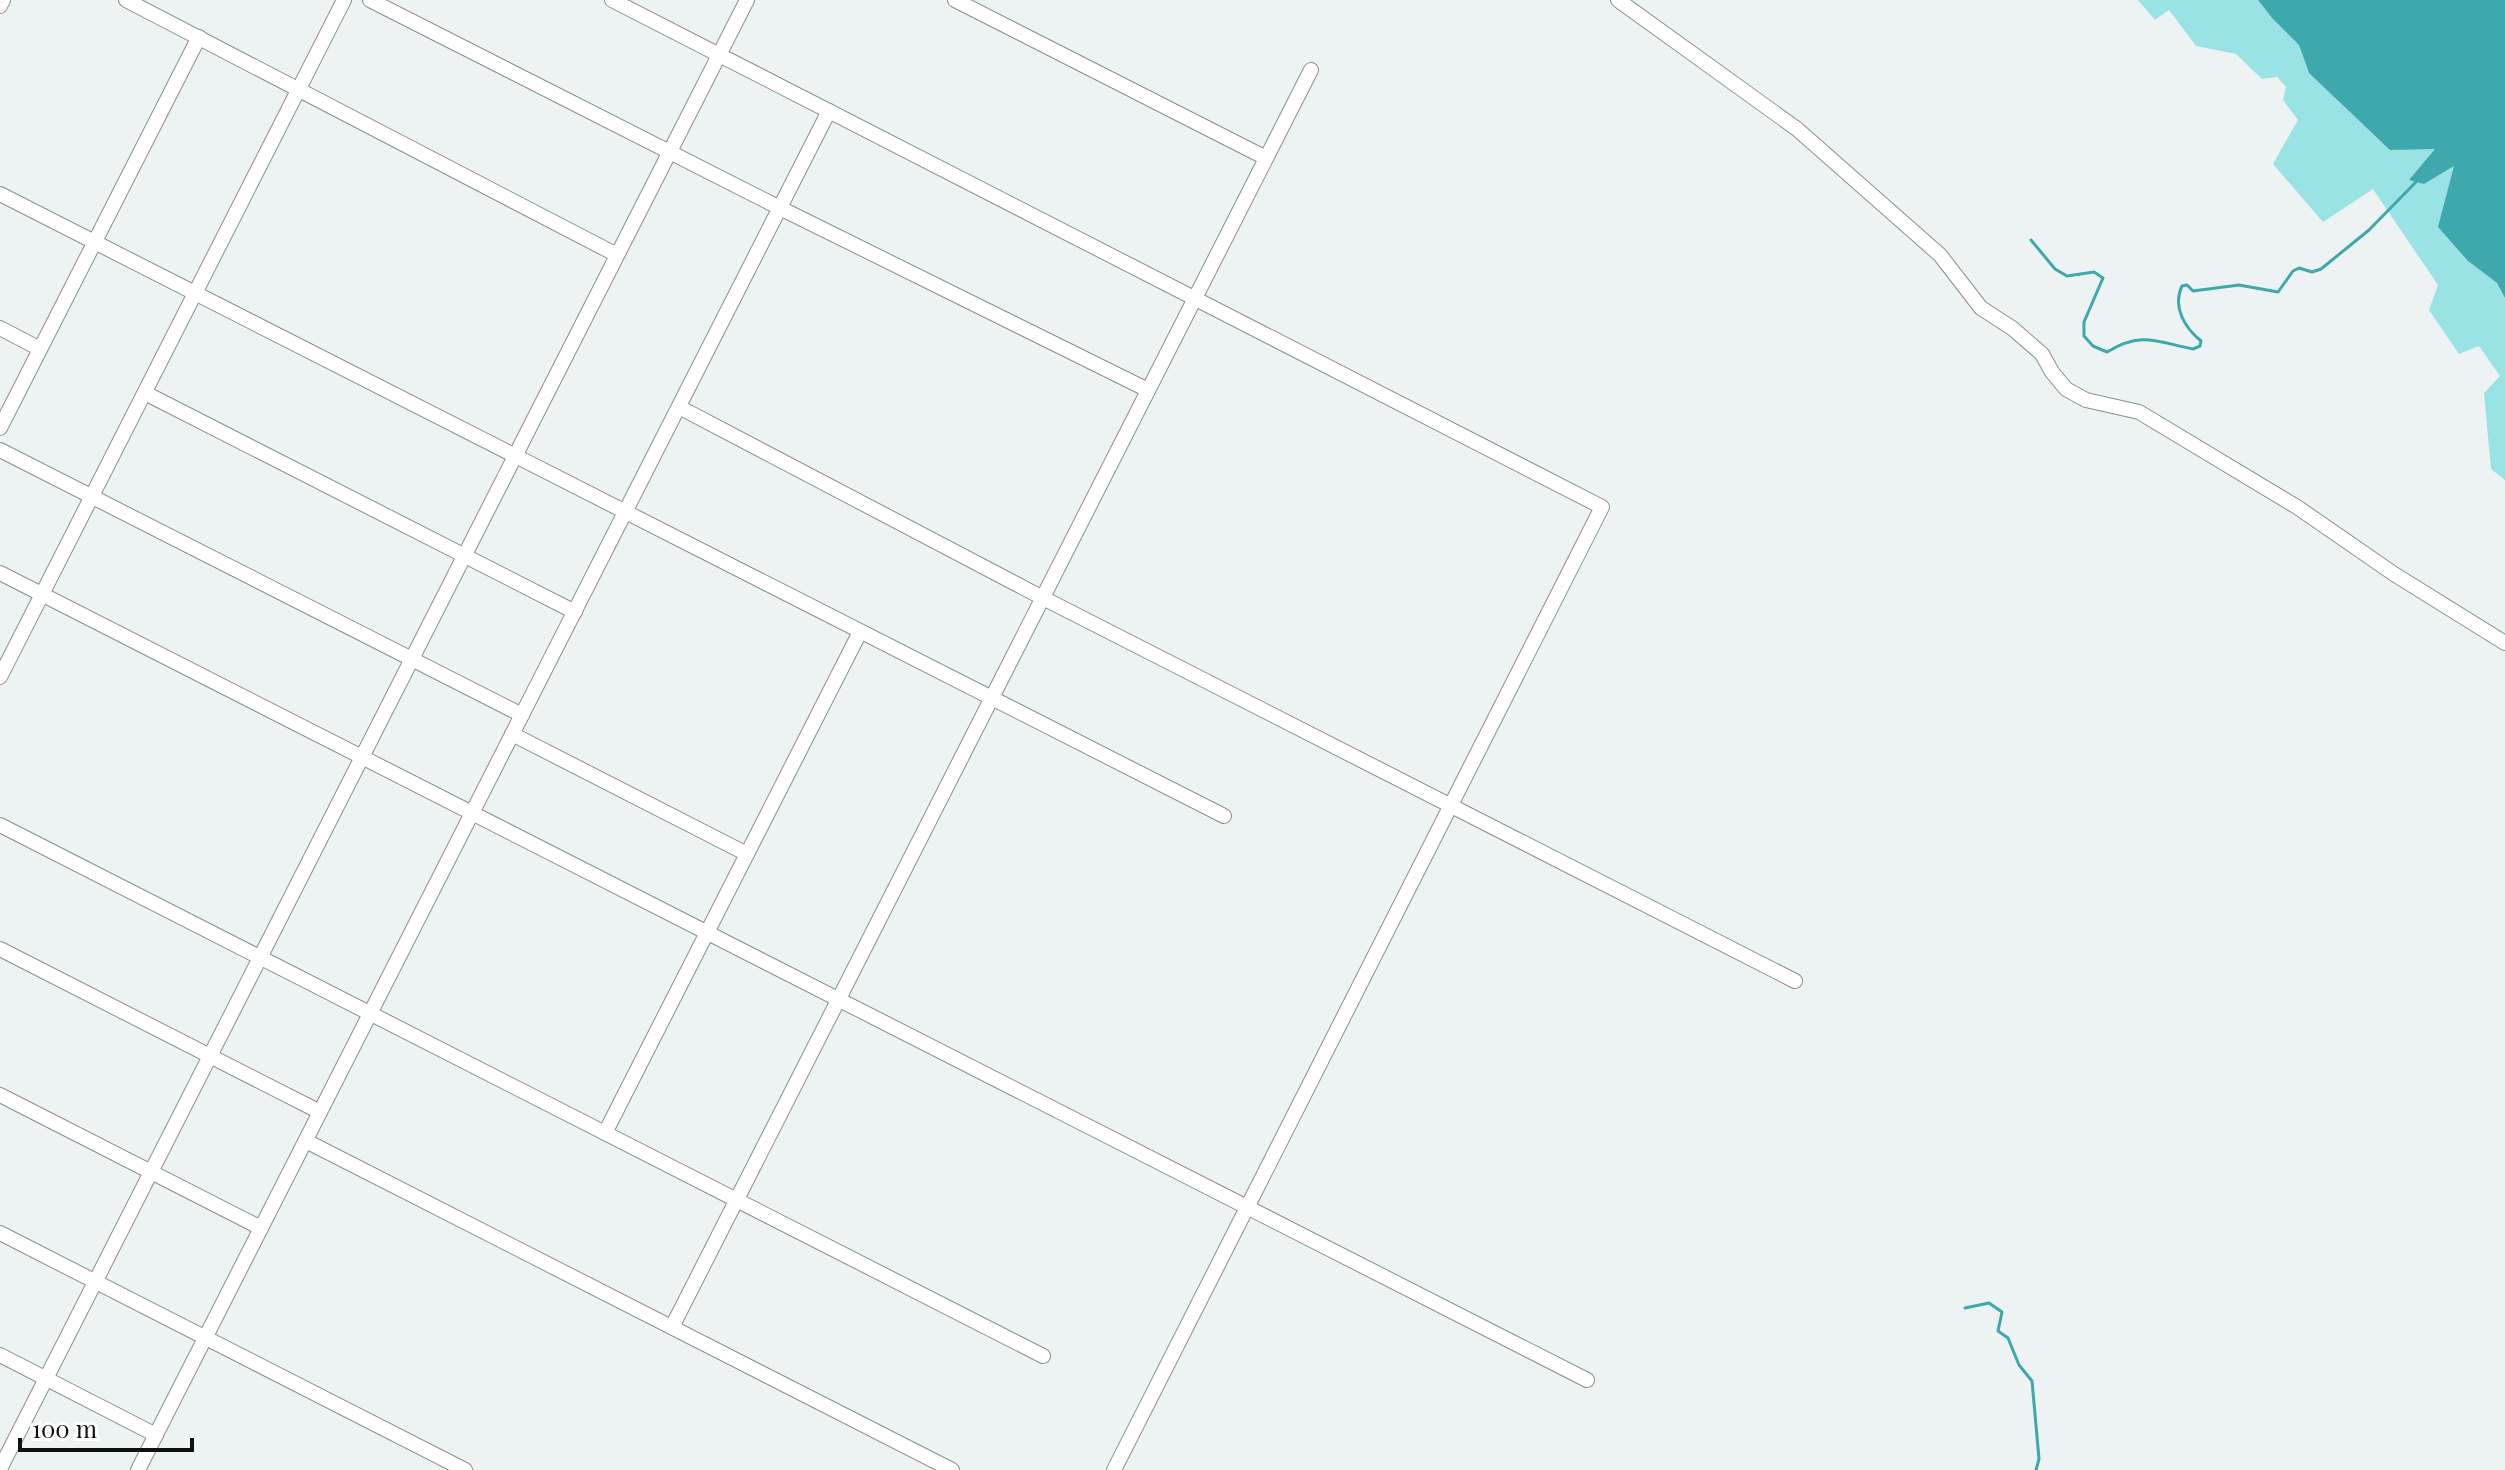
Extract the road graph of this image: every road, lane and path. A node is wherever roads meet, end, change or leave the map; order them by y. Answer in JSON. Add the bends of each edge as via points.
{"nodes":[{"id":1,"x":3,"y":0,"type":"edge"},
{"id":2,"x":126,"y":0,"type":"edge"},
{"id":3,"x":344,"y":0,"type":"edge"},
{"id":4,"x":370,"y":0,"type":"edge"},
{"id":5,"x":612,"y":0,"type":"edge"},
{"id":6,"x":747,"y":0,"type":"edge"},
{"id":7,"x":955,"y":0,"type":"edge"},
{"id":8,"x":1618,"y":0,"type":"edge"},
{"id":9,"x":0,"y":6,"type":"edge"},
{"id":10,"x":199,"y":37,"type":"junction"},
{"id":11,"x":719,"y":55,"type":"junction"},
{"id":12,"x":1311,"y":70,"type":"dead end"},
{"id":13,"x":300,"y":88,"type":"junction"},
{"id":14,"x":829,"y":111,"type":"junction"},
{"id":15,"x":670,"y":152,"type":"junction"},
{"id":16,"x":1266,"y":158,"type":"junction"},
{"id":17,"x":0,"y":194,"type":"edge"},
{"id":18,"x":780,"y":208,"type":"junction"},
{"id":19,"x":95,"y":242,"type":"junction"},
{"id":20,"x":617,"y":255,"type":"junction"},
{"id":21,"x":195,"y":293,"type":"junction"},
{"id":22,"x":1195,"y":298,"type":"junction"},
{"id":23,"x":0,"y":328,"type":"edge"},
{"id":24,"x":40,"y":349,"type":"junction"},
{"id":25,"x":1148,"y":390,"type":"junction"},
{"id":26,"x":145,"y":393,"type":"junction"},
{"id":27,"x":679,"y":407,"type":"junction"},
{"id":28,"x":0,"y":428,"type":"edge"},
{"id":29,"x":0,"y":450,"type":"edge"},
{"id":30,"x":515,"y":456,"type":"junction"},
{"id":31,"x":92,"y":497,"type":"junction"},
{"id":32,"x":625,"y":512,"type":"junction"},
{"id":33,"x":465,"y":556,"type":"junction"},
{"id":34,"x":0,"y":573,"type":"edge"},
{"id":35,"x":42,"y":594,"type":"junction"},
{"id":36,"x":1043,"y":598,"type":"junction"},
{"id":37,"x":575,"y":612,"type":"junction"},
{"id":38,"x":860,"y":632,"type":"junction"},
{"id":39,"x":2505,"y":643,"type":"edge"},
{"id":40,"x":412,"y":659,"type":"junction"},
{"id":41,"x":0,"y":677,"type":"edge"},
{"id":42,"x":992,"y":698,"type":"junction"},
{"id":43,"x":522,"y":715,"type":"junction"},
{"id":44,"x":512,"y":734,"type":"junction"},
{"id":45,"x":362,"y":757,"type":"junction"},
{"id":46,"x":1451,"y":806,"type":"junction"},
{"id":47,"x":472,"y":813,"type":"junction"},
{"id":48,"x":1224,"y":816,"type":"dead end"},
{"id":49,"x":0,"y":825,"type":"edge"},
{"id":50,"x":747,"y":854,"type":"junction"},
{"id":51,"x":707,"y":933,"type":"junction"},
{"id":52,"x":0,"y":949,"type":"edge"},
{"id":53,"x":260,"y":957,"type":"junction"},
{"id":54,"x":1795,"y":981,"type":"dead end"},
{"id":55,"x":838,"y":999,"type":"junction"},
{"id":56,"x":371,"y":1013,"type":"junction"},
{"id":57,"x":210,"y":1056,"type":"junction"},
{"id":58,"x":0,"y":1095,"type":"edge"},
{"id":59,"x":320,"y":1112,"type":"junction"},
{"id":60,"x":605,"y":1133,"type":"junction"},
{"id":61,"x":306,"y":1141,"type":"junction"},
{"id":62,"x":151,"y":1172,"type":"junction"},
{"id":63,"x":737,"y":1200,"type":"junction"},
{"id":64,"x":1247,"y":1207,"type":"junction"},
{"id":65,"x":261,"y":1228,"type":"junction"},
{"id":66,"x":0,"y":1233,"type":"edge"},
{"id":67,"x":95,"y":1282,"type":"junction"},
{"id":68,"x":672,"y":1327,"type":"junction"},
{"id":69,"x":205,"y":1338,"type":"junction"},
{"id":70,"x":0,"y":1355,"type":"edge"},
{"id":71,"x":1043,"y":1356,"type":"dead end"},
{"id":72,"x":46,"y":1379,"type":"junction"},
{"id":73,"x":1587,"y":1380,"type":"dead end"},
{"id":74,"x":156,"y":1435,"type":"junction"},
{"id":75,"x":0,"y":1469,"type":"edge"},
{"id":76,"x":138,"y":1470,"type":"edge"},
{"id":77,"x":465,"y":1470,"type":"edge"},
{"id":78,"x":952,"y":1470,"type":"edge"},
{"id":79,"x":1114,"y":1470,"type":"edge"}],
"edges":[{"from":1,"to":9,"type":"street"},
{"from":2,"to":10,"type":"street"},
{"from":3,"to":13,"type":"street"},
{"from":4,"to":15,"type":"street"},
{"from":5,"to":11,"type":"street"},
{"from":6,"to":11,"type":"street"},
{"from":7,"to":16,"type":"street"},
{"from":8,"to":39,"type":"street","via":[[1809,140],[1940,255],[1981,308],[2042,354],[2066,389],[2086,400],[2139,412]]},
{"from":10,"to":13,"type":"street"},
{"from":10,"to":19,"type":"street"},
{"from":11,"to":14,"type":"street"},
{"from":11,"to":15,"type":"street"},
{"from":12,"to":16,"type":"street"},
{"from":13,"to":20,"type":"street"},
{"from":13,"to":21,"type":"street"},
{"from":14,"to":18,"type":"street"},
{"from":14,"to":22,"type":"street"},
{"from":15,"to":18,"type":"street"},
{"from":15,"to":20,"type":"street"},
{"from":16,"to":22,"type":"street"},
{"from":17,"to":19,"type":"street"},
{"from":18,"to":25,"type":"street"},
{"from":18,"to":27,"type":"street"},
{"from":19,"to":21,"type":"street"},
{"from":19,"to":24,"type":"street"},
{"from":20,"to":30,"type":"street"},
{"from":21,"to":26,"type":"street"},
{"from":21,"to":30,"type":"street"},
{"from":22,"to":25,"type":"street"},
{"from":22,"to":46,"type":"street","via":[[1602,507]]},
{"from":23,"to":24,"type":"street"},
{"from":24,"to":28,"type":"street"},
{"from":25,"to":36,"type":"street"},
{"from":26,"to":31,"type":"street"},
{"from":26,"to":33,"type":"street"},
{"from":27,"to":32,"type":"street"},
{"from":27,"to":36,"type":"street"},
{"from":29,"to":31,"type":"street"},
{"from":30,"to":32,"type":"street"},
{"from":30,"to":33,"type":"street"},
{"from":31,"to":35,"type":"street"},
{"from":31,"to":40,"type":"street"},
{"from":32,"to":37,"type":"street"},
{"from":32,"to":38,"type":"street"},
{"from":33,"to":37,"type":"street"},
{"from":33,"to":40,"type":"street"},
{"from":34,"to":35,"type":"street"},
{"from":35,"to":41,"type":"street"},
{"from":35,"to":45,"type":"street"},
{"from":36,"to":42,"type":"street"},
{"from":36,"to":46,"type":"street"},
{"from":37,"to":43,"type":"street"},
{"from":38,"to":42,"type":"street"},
{"from":38,"to":50,"type":"street"},
{"from":40,"to":43,"type":"street"},
{"from":40,"to":45,"type":"street"},
{"from":42,"to":48,"type":"street"},
{"from":42,"to":55,"type":"street"},
{"from":43,"to":44,"type":"street"},
{"from":44,"to":47,"type":"street"},
{"from":44,"to":50,"type":"street"},
{"from":45,"to":47,"type":"street"},
{"from":45,"to":53,"type":"street"},
{"from":46,"to":54,"type":"street"},
{"from":46,"to":64,"type":"street"},
{"from":47,"to":51,"type":"street"},
{"from":47,"to":56,"type":"street"},
{"from":49,"to":53,"type":"street"},
{"from":50,"to":51,"type":"street"},
{"from":51,"to":55,"type":"street"},
{"from":51,"to":60,"type":"street"},
{"from":52,"to":57,"type":"street"},
{"from":53,"to":56,"type":"street"},
{"from":53,"to":57,"type":"street"},
{"from":55,"to":63,"type":"street"},
{"from":55,"to":64,"type":"street"},
{"from":56,"to":59,"type":"street"},
{"from":56,"to":60,"type":"street"},
{"from":57,"to":59,"type":"street"},
{"from":57,"to":62,"type":"street"},
{"from":58,"to":62,"type":"street"},
{"from":59,"to":61,"type":"street"},
{"from":60,"to":63,"type":"street"},
{"from":61,"to":65,"type":"street"},
{"from":61,"to":68,"type":"street"},
{"from":62,"to":65,"type":"street"},
{"from":62,"to":67,"type":"street"},
{"from":63,"to":68,"type":"street"},
{"from":63,"to":71,"type":"street"},
{"from":64,"to":73,"type":"street"},
{"from":64,"to":79,"type":"street"},
{"from":65,"to":69,"type":"street"},
{"from":66,"to":67,"type":"street"},
{"from":67,"to":69,"type":"street"},
{"from":67,"to":72,"type":"street"},
{"from":68,"to":78,"type":"street"},
{"from":69,"to":74,"type":"street"},
{"from":69,"to":77,"type":"street"},
{"from":70,"to":72,"type":"street"},
{"from":72,"to":74,"type":"street"},
{"from":72,"to":75,"type":"street"},
{"from":74,"to":76,"type":"street"}]}
